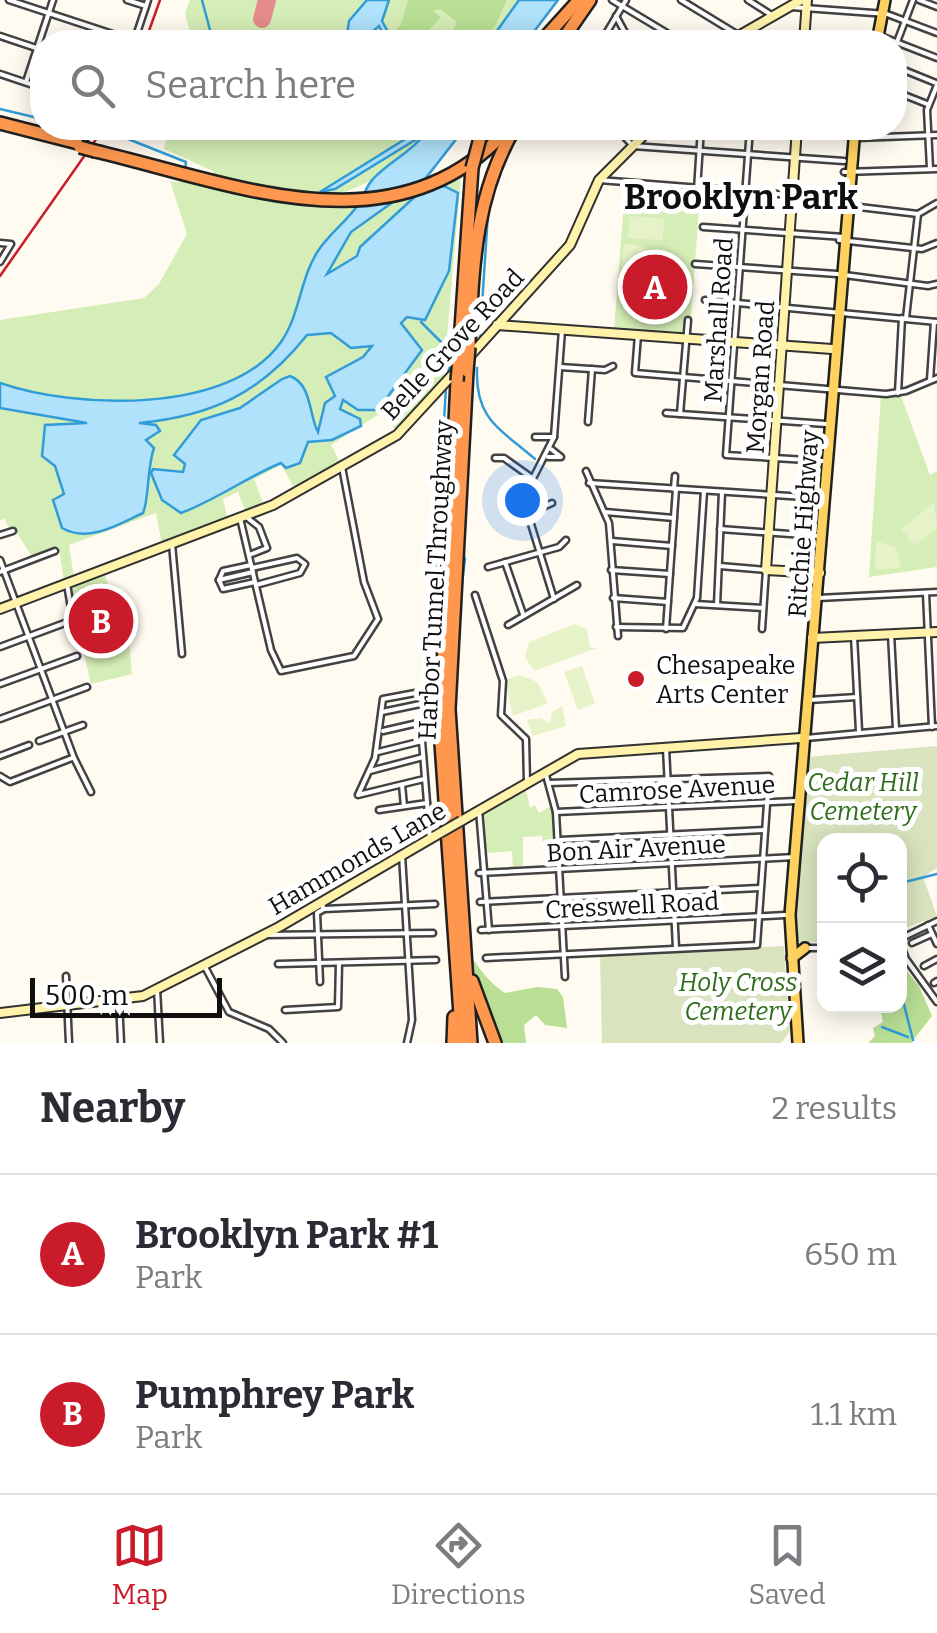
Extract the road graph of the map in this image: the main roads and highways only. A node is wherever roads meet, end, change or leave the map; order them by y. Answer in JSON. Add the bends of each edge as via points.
{"nodes":[{"id":1,"x":579,"y":0,"type":"edge"},
{"id":2,"x":592,"y":0,"type":"edge"},
{"id":3,"x":887,"y":0,"type":"edge"},
{"id":4,"x":552,"y":30,"type":"edge"},
{"id":5,"x":572,"y":30,"type":"edge"},
{"id":6,"x":883,"y":30,"type":"edge"},
{"id":7,"x":0,"y":126,"type":"edge"},
{"id":8,"x":30,"y":133,"type":"edge"},
{"id":9,"x":57,"y":140,"type":"edge"},
{"id":10,"x":480,"y":140,"type":"edge"},
{"id":11,"x":493,"y":140,"type":"edge"},
{"id":12,"x":504,"y":140,"type":"edge"},
{"id":13,"x":851,"y":140,"type":"edge"},
{"id":14,"x":837,"y":311,"type":"junction"},
{"id":15,"x":831,"y":387,"type":"junction"},
{"id":16,"x":818,"y":573,"type":"junction"},
{"id":17,"x":813,"y":638,"type":"junction"},
{"id":18,"x":804,"y":738,"type":"junction"},
{"id":19,"x":457,"y":852,"type":"junction"},
{"id":20,"x":792,"y":857,"type":"junction"},
{"id":21,"x":453,"y":918,"type":"junction"},
{"id":22,"x":806,"y":948,"type":"road end"},
{"id":23,"x":790,"y":951,"type":"junction"},
{"id":24,"x":453,"y":1043,"type":"edge"},
{"id":25,"x":462,"y":1043,"type":"edge"},
{"id":26,"x":472,"y":1043,"type":"edge"},
{"id":27,"x":495,"y":1043,"type":"edge"},
{"id":28,"x":795,"y":1043,"type":"edge"}],
"edges":[{"from":1,"to":4,"type":"highway"},
{"from":2,"to":5,"type":"highway"},
{"from":3,"to":6,"type":"main road"},
{"from":7,"to":8,"type":"highway","name":"Harbor Tunnel Throughway","bridge":true},
{"from":9,"to":11,"type":"highway","name":"Harbor Tunnel Throughway","bridge":true,"via":[[334,199],[438,179]]},
{"from":10,"to":21,"type":"highway","name":"Harbor Tunnel Throughway","bridge":true,"via":[[472,168],[440,708]]},
{"from":12,"to":19,"type":"highway","name":"Harbor Tunnel Throughway","bridge":true,"via":[[479,215],[470,326],[450,686]]},
{"from":13,"to":14,"type":"main road","name":"Ritchie Highway"},
{"from":14,"to":15,"type":"main road","name":"Ritchie Highway"},
{"from":14,"to":15,"type":"main road","name":"Ritchie Highway"},
{"from":15,"to":16,"type":"main road","name":"Ritchie Highway"},
{"from":15,"to":16,"type":"main road","name":"Ritchie Highway"},
{"from":16,"to":17,"type":"main road","name":"Ritchie Highway"},
{"from":16,"to":17,"type":"main road","name":"Ritchie Highway"},
{"from":17,"to":18,"type":"main road","name":"Ritchie Highway"},
{"from":17,"to":18,"type":"main road","name":"Ritchie Highway"},
{"from":18,"to":20,"type":"main road","name":"Ritchie Highway"},
{"from":19,"to":26,"type":"highway","name":"Harbor Tunnel Throughway"},
{"from":19,"to":27,"type":"highway","via":[[470,975]]},
{"from":20,"to":23,"type":"main road","name":"Ritchie Highway"},
{"from":20,"to":23,"type":"main road","name":"Ritchie Highway","via":[[785,915]]},
{"from":21,"to":24,"type":"highway"},
{"from":21,"to":25,"type":"highway","name":"Harbor Tunnel Throughway"},
{"from":22,"to":23,"type":"main road"},
{"from":23,"to":28,"type":"main road","name":"Ritchie Highway"}]}
